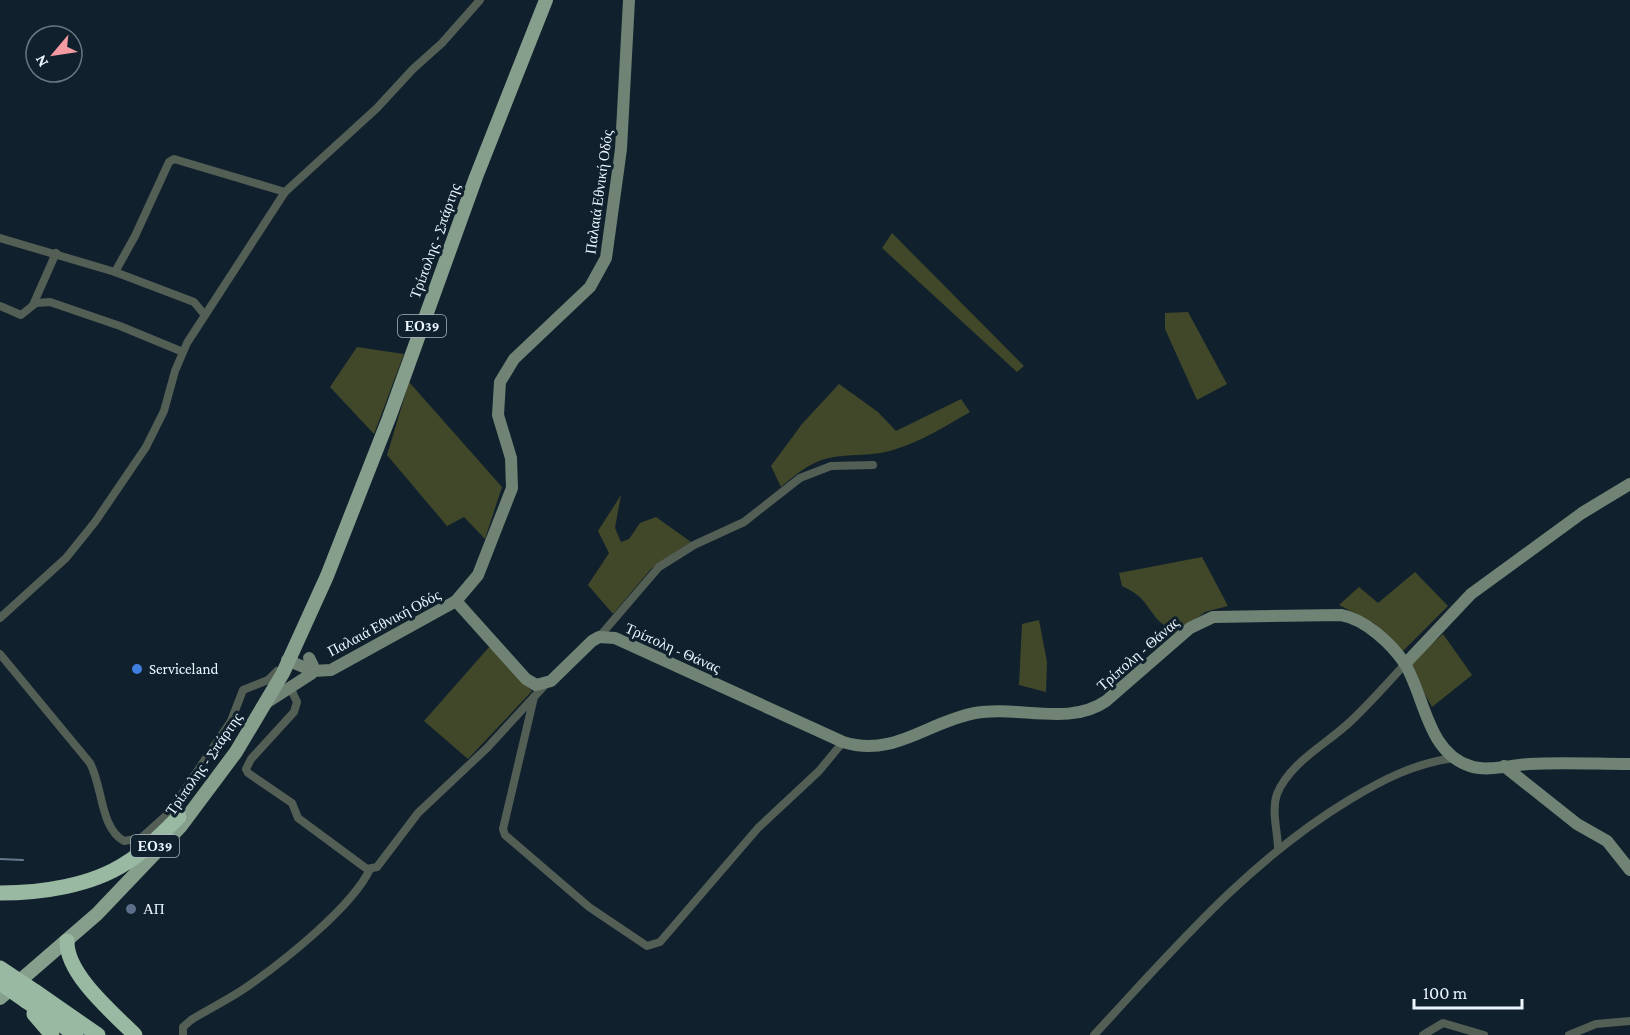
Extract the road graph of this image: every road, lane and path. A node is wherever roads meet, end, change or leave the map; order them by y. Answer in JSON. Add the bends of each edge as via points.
{"nodes":[{"id":1,"x":480,"y":0,"type":"edge"},
{"id":2,"x":546,"y":0,"type":"edge"},
{"id":3,"x":628,"y":0,"type":"edge"},
{"id":4,"x":285,"y":192,"type":"junction"},
{"id":5,"x":0,"y":238,"type":"edge"},
{"id":6,"x":56,"y":253,"type":"junction"},
{"id":7,"x":115,"y":272,"type":"junction"},
{"id":8,"x":0,"y":306,"type":"edge"},
{"id":9,"x":33,"y":306,"type":"junction"},
{"id":10,"x":204,"y":314,"type":"junction"},
{"id":11,"x":183,"y":352,"type":"junction"},
{"id":12,"x":873,"y":465,"type":"dead end"},
{"id":13,"x":1630,"y":484,"type":"edge"},
{"id":14,"x":456,"y":601,"type":"junction"},
{"id":15,"x":0,"y":618,"type":"edge"},
{"id":16,"x":599,"y":637,"type":"junction"},
{"id":17,"x":0,"y":654,"type":"edge"},
{"id":18,"x":309,"y":658,"type":"junction"},
{"id":19,"x":285,"y":660,"type":"junction"},
{"id":20,"x":345,"y":661,"type":"junction"},
{"id":21,"x":1405,"y":664,"type":"junction"},
{"id":22,"x":313,"y":671,"type":"junction"},
{"id":23,"x":545,"y":685,"type":"junction"},
{"id":24,"x":253,"y":686,"type":"junction"},
{"id":25,"x":290,"y":687,"type":"junction"},
{"id":26,"x":534,"y":697,"type":"junction"},
{"id":27,"x":264,"y":701,"type":"junction"},
{"id":28,"x":843,"y":742,"type":"junction"},
{"id":29,"x":1454,"y":758,"type":"junction"},
{"id":30,"x":1630,"y":764,"type":"edge"},
{"id":31,"x":1504,"y":766,"type":"junction"},
{"id":32,"x":179,"y":817,"type":"junction"},
{"id":33,"x":1278,"y":849,"type":"junction"},
{"id":34,"x":370,"y":869,"type":"junction"},
{"id":35,"x":1630,"y":870,"type":"edge"},
{"id":36,"x":0,"y":893,"type":"edge"},
{"id":37,"x":67,"y":941,"type":"junction"},
{"id":38,"x":0,"y":968,"type":"edge"},
{"id":39,"x":2,"y":989,"type":"edge"},
{"id":40,"x":28,"y":999,"type":"junction"},
{"id":41,"x":1630,"y":1021,"type":"edge"},
{"id":42,"x":52,"y":1035,"type":"edge"},
{"id":43,"x":76,"y":1035,"type":"edge"},
{"id":44,"x":98,"y":1035,"type":"edge"},
{"id":45,"x":135,"y":1035,"type":"edge"},
{"id":46,"x":183,"y":1035,"type":"edge"},
{"id":47,"x":1094,"y":1035,"type":"edge"},
{"id":48,"x":1423,"y":1035,"type":"edge"},
{"id":49,"x":1484,"y":1035,"type":"edge"},
{"id":50,"x":1569,"y":1035,"type":"edge"}],
"edges":[{"from":1,"to":4,"type":"street","via":[[377,108]]},
{"from":2,"to":19,"type":"main road","name":"Τρίπολης - Σπάρτης","number":"ΕΟ39","via":[[327,576]]},
{"from":3,"to":14,"type":"main road","name":"Παλαιά Εθνική Οδός","via":[[621,149],[606,258],[590,287],[514,359],[500,382],[498,415],[511,458],[512,488],[478,575]]},
{"from":4,"to":7,"type":"street","via":[[174,159],[169,162]]},
{"from":4,"to":10,"type":"street"},
{"from":5,"to":6,"type":"street"},
{"from":6,"to":7,"type":"street"},
{"from":6,"to":9,"type":"street"},
{"from":7,"to":10,"type":"street","via":[[194,302]]},
{"from":8,"to":9,"type":"street","via":[[21,315]]},
{"from":9,"to":11,"type":"street","via":[[45,301],[62,304]]},
{"from":10,"to":11,"type":"street"},
{"from":11,"to":15,"type":"street","via":[[156,429],[95,522],[66,558]]},
{"from":12,"to":16,"type":"street","via":[[831,466],[800,478],[744,522],[694,545],[659,567]]},
{"from":13,"to":21,"type":"main road","via":[[1582,513],[1471,594]]},
{"from":14,"to":20,"type":"main road","name":"Παλαιά Εθνική Οδός"},
{"from":14,"to":23,"type":"main road","via":[[526,679]]},
{"from":16,"to":23,"type":"main road"},
{"from":16,"to":28,"type":"main road","name":"Τρίπολη - Θάνας","via":[[630,644]]},
{"from":17,"to":24,"type":"street","via":[[90,763],[98,776],[107,823],[124,841],[141,838],[169,813],[231,721],[243,690]]},
{"from":18,"to":19,"type":"main road"},
{"from":18,"to":20,"type":"main road","via":[[329,663]]},
{"from":18,"to":22,"type":"main road"},
{"from":19,"to":22,"type":"main road"},
{"from":19,"to":24,"type":"street","via":[[268,680]]},
{"from":19,"to":27,"type":"main road","name":"Τρίπολης - Σπάρτης","number":"ΕΟ39","via":[[283,673]]},
{"from":20,"to":22,"type":"main road","name":"Παλαιά Εθνική Οδός","via":[[325,672]]},
{"from":21,"to":28,"type":"main road","name":"Τρίπολη - Θάνας","via":[[1380,637],[1347,616],[1222,615],[1190,628],[1090,711],[975,713],[887,745],[870,748]]},
{"from":21,"to":29,"type":"main road","name":"Τρίπολη - Θάνας","via":[[1432,728]]},
{"from":21,"to":33,"type":"street","via":[[1351,722],[1316,748],[1277,793]]},
{"from":22,"to":25,"type":"main road","name":"Παλαιά Εθνική Οδός"},
{"from":23,"to":26,"type":"street"},
{"from":24,"to":27,"type":"street"},
{"from":25,"to":27,"type":"main road","name":"Παλαιά Εθνική Οδός"},
{"from":25,"to":34,"type":"street","via":[[297,702],[294,712],[251,759],[248,773],[292,802],[298,818],[360,866]]},
{"from":26,"to":28,"type":"street","via":[[503,829],[505,835],[589,907],[647,946],[660,942],[758,828],[819,771]]},
{"from":26,"to":34,"type":"street","via":[[418,813],[376,867]]},
{"from":27,"to":32,"type":"main road","name":"Τρίπολης - Σπάρτης","number":"ΕΟ39"},
{"from":27,"to":37,"type":"main road","name":"Τρίπολης - Σπάρτης","number":"ΕΟ39","via":[[229,762],[180,827],[121,891]]},
{"from":29,"to":31,"type":"main road","via":[[1471,767]]},
{"from":29,"to":33,"type":"street","via":[[1422,764],[1368,789]]},
{"from":30,"to":31,"type":"main road"},
{"from":31,"to":35,"type":"main road","via":[[1568,817],[1606,841]]},
{"from":32,"to":36,"type":"highway","via":[[139,855],[100,877],[70,885]]},
{"from":32,"to":39,"type":"main road","name":"Τρίπολης - Σπάρτης","number":"ΕΟ39","via":[[90,910]]},
{"from":33,"to":47,"type":"street","via":[[1202,918]]},
{"from":34,"to":46,"type":"street","via":[[360,887],[336,913],[250,985],[190,1020],[183,1027]]},
{"from":37,"to":39,"type":"main road","name":"Τρίπολης - Σπάρτης","number":"ΕΟ39"},
{"from":37,"to":45,"type":"highway","via":[[69,958],[79,974]]},
{"from":38,"to":40,"type":"highway","bridge":true},
{"from":39,"to":40,"type":"highway","bridge":true},
{"from":40,"to":42,"type":"highway"},
{"from":40,"to":43,"type":"highway"},
{"from":40,"to":44,"type":"highway"},
{"from":41,"to":50,"type":"street","via":[[1587,1026]]},
{"from":48,"to":49,"type":"street","via":[[1443,1023]]}]}
